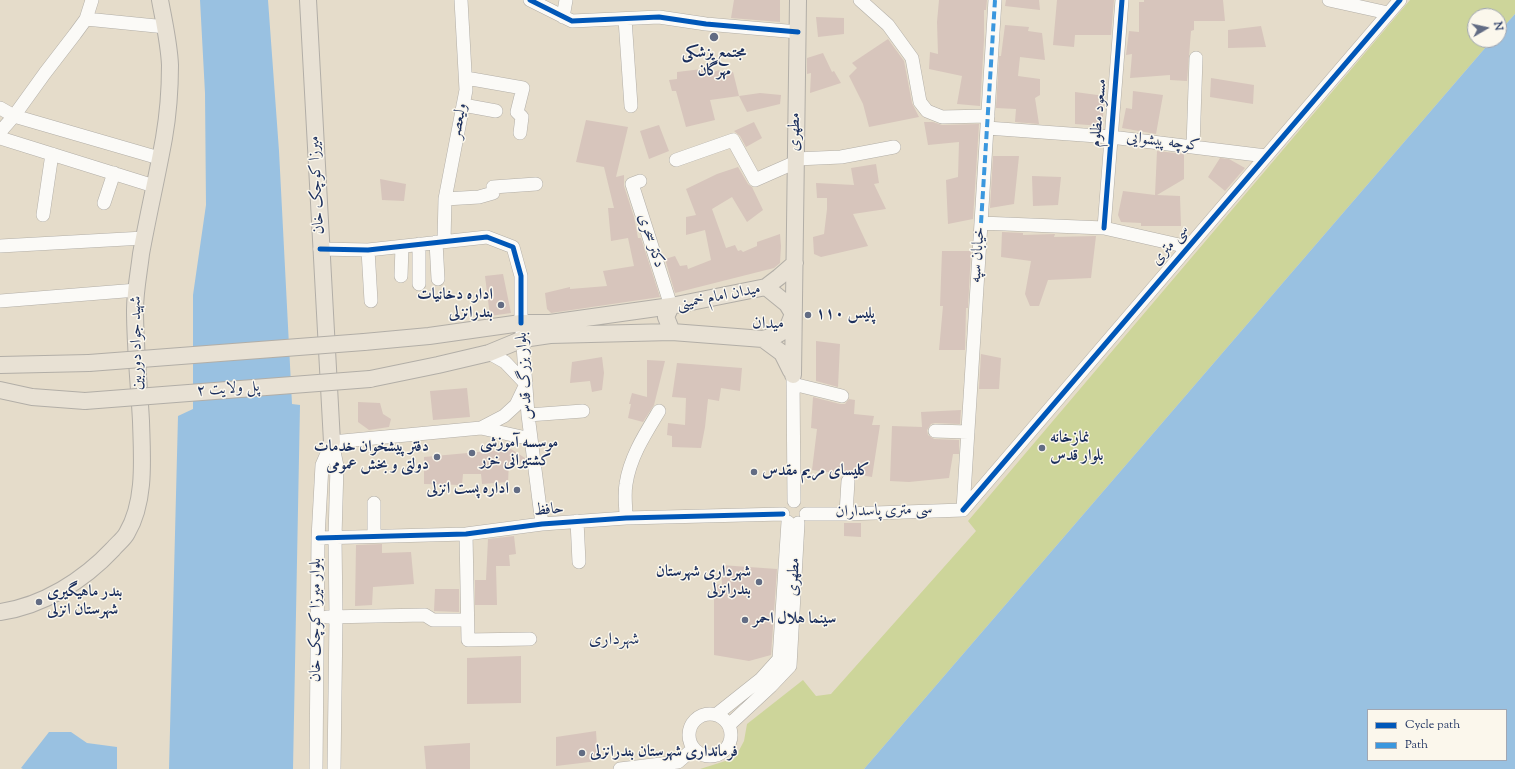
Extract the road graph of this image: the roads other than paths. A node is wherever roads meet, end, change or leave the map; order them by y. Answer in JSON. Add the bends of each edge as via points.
{"nodes":[{"id":1,"x":92,"y":0,"type":"edge"},
{"id":2,"x":160,"y":0,"type":"edge"},
{"id":3,"x":308,"y":0,"type":"edge"},
{"id":4,"x":461,"y":0,"type":"edge"},
{"id":5,"x":530,"y":0,"type":"edge"},
{"id":6,"x":566,"y":0,"type":"edge"},
{"id":7,"x":798,"y":0,"type":"edge"},
{"id":8,"x":860,"y":0,"type":"edge"},
{"id":9,"x":995,"y":0,"type":"edge"},
{"id":10,"x":1122,"y":0,"type":"edge"},
{"id":11,"x":1329,"y":0,"type":"edge"},
{"id":12,"x":1400,"y":0,"type":"edge"},
{"id":13,"x":1388,"y":13,"type":"junction"},
{"id":14,"x":563,"y":17,"type":"junction"},
{"id":15,"x":86,"y":19,"type":"junction"},
{"id":16,"x":625,"y":19,"type":"junction"},
{"id":17,"x":166,"y":28,"type":"junction"},
{"id":18,"x":798,"y":32,"type":"junction"},
{"id":19,"x":1196,"y":58,"type":"dead end"},
{"id":20,"x":466,"y":78,"type":"junction"},
{"id":21,"x":463,"y":105,"type":"junction"},
{"id":22,"x":632,"y":106,"type":"dead end"},
{"id":23,"x":0,"y":108,"type":"edge"},
{"id":24,"x":496,"y":111,"type":"dead end"},
{"id":25,"x":14,"y":116,"type":"junction"},
{"id":26,"x":987,"y":122,"type":"junction"},
{"id":27,"x":0,"y":132,"type":"edge"},
{"id":28,"x":520,"y":133,"type":"dead end"},
{"id":29,"x":1111,"y":137,"type":"junction"},
{"id":30,"x":0,"y":138,"type":"edge"},
{"id":31,"x":894,"y":147,"type":"dead end"},
{"id":32,"x":1193,"y":147,"type":"junction"},
{"id":33,"x":52,"y":154,"type":"junction"},
{"id":34,"x":1266,"y":156,"type":"junction"},
{"id":35,"x":159,"y":158,"type":"junction"},
{"id":36,"x":676,"y":160,"type":"dead end"},
{"id":37,"x":796,"y":160,"type":"junction"},
{"id":38,"x":114,"y":173,"type":"junction"},
{"id":39,"x":640,"y":181,"type":"dead end"},
{"id":40,"x":536,"y":184,"type":"dead end"},
{"id":41,"x":154,"y":186,"type":"junction"},
{"id":42,"x":445,"y":199,"type":"junction"},
{"id":43,"x":104,"y":203,"type":"dead end"},
{"id":44,"x":43,"y":215,"type":"dead end"},
{"id":45,"x":981,"y":224,"type":"junction"},
{"id":46,"x":1104,"y":228,"type":"junction"},
{"id":47,"x":144,"y":238,"type":"junction"},
{"id":48,"x":440,"y":242,"type":"junction"},
{"id":49,"x":418,"y":244,"type":"junction"},
{"id":50,"x":0,"y":246,"type":"edge"},
{"id":51,"x":402,"y":246,"type":"junction"},
{"id":52,"x":1188,"y":248,"type":"junction"},
{"id":53,"x":320,"y":250,"type":"junction"},
{"id":54,"x":368,"y":250,"type":"junction"},
{"id":55,"x":795,"y":263,"type":"junction"},
{"id":56,"x":401,"y":276,"type":"dead end"},
{"id":57,"x":438,"y":279,"type":"dead end"},
{"id":58,"x":419,"y":284,"type":"dead end"},
{"id":59,"x":766,"y":287,"type":"junction"},
{"id":60,"x":137,"y":290,"type":"junction"},
{"id":61,"x":0,"y":301,"type":"edge"},
{"id":62,"x":371,"y":301,"type":"dead end"},
{"id":63,"x":671,"y":306,"type":"junction"},
{"id":64,"x":793,"y":314,"type":"junction"},
{"id":65,"x":522,"y":328,"type":"junction"},
{"id":66,"x":672,"y":332,"type":"junction"},
{"id":67,"x":762,"y":339,"type":"junction"},
{"id":68,"x":489,"y":353,"type":"junction"},
{"id":69,"x":0,"y":365,"type":"edge"},
{"id":70,"x":793,"y":380,"type":"junction"},
{"id":71,"x":526,"y":384,"type":"junction"},
{"id":72,"x":0,"y":390,"type":"edge"},
{"id":73,"x":842,"y":396,"type":"dead end"},
{"id":74,"x":583,"y":411,"type":"dead end"},
{"id":75,"x":660,"y":411,"type":"dead end"},
{"id":76,"x":528,"y":415,"type":"junction"},
{"id":77,"x":481,"y":428,"type":"junction"},
{"id":78,"x":935,"y":431,"type":"dead end"},
{"id":79,"x":968,"y":432,"type":"junction"},
{"id":80,"x":531,"y":439,"type":"junction"},
{"id":81,"x":332,"y":442,"type":"junction"},
{"id":82,"x":848,"y":481,"type":"dead end"},
{"id":83,"x":794,"y":501,"type":"junction"},
{"id":84,"x":374,"y":503,"type":"dead end"},
{"id":85,"x":963,"y":510,"type":"junction"},
{"id":86,"x":846,"y":514,"type":"junction"},
{"id":87,"x":626,"y":518,"type":"junction"},
{"id":88,"x":794,"y":518,"type":"junction"},
{"id":89,"x":577,"y":521,"type":"junction"},
{"id":90,"x":542,"y":524,"type":"junction"},
{"id":91,"x":466,"y":534,"type":"junction"},
{"id":92,"x":374,"y":536,"type":"junction"},
{"id":93,"x":335,"y":537,"type":"junction"},
{"id":94,"x":318,"y":538,"type":"junction"},
{"id":95,"x":579,"y":562,"type":"dead end"},
{"id":96,"x":0,"y":612,"type":"edge"},
{"id":97,"x":318,"y":617,"type":"junction"},
{"id":98,"x":336,"y":617,"type":"junction"},
{"id":99,"x":466,"y":620,"type":"junction"},
{"id":100,"x":530,"y":639,"type":"dead end"},
{"id":101,"x":335,"y":694,"type":"junction"},
{"id":102,"x":317,"y":695,"type":"junction"},
{"id":103,"x":717,"y":714,"type":"junction"},
{"id":104,"x":729,"y":725,"type":"junction"},
{"id":105,"x":694,"y":749,"type":"junction"},
{"id":106,"x":316,"y":766,"type":"edge"},
{"id":107,"x":334,"y":767,"type":"edge"},
{"id":108,"x":620,"y":769,"type":"edge"}],
"edges":[{"from":1,"to":15,"type":"street"},
{"from":2,"to":17,"type":"main road","name":"شهید جواد دوربین"},
{"from":3,"to":53,"type":"main road","name":"میرزا کوچک خان"},
{"from":4,"to":20,"type":"street","name":"ولیعصر"},
{"from":5,"to":14,"type":"street"},
{"from":6,"to":14,"type":"street"},
{"from":7,"to":18,"type":"main road","name":"مطهری"},
{"from":8,"to":26,"type":"street","name":"کوچه پیشوایی","via":[[888,25],[912,58],[920,102],[927,112],[942,117]]},
{"from":9,"to":26,"type":"street","name":"خیابان سپه"},
{"from":10,"to":29,"type":"street","name":"مسعود مظلوم"},
{"from":11,"to":13,"type":"street"},
{"from":12,"to":13,"type":"street","name":"سی متری"},
{"from":13,"to":34,"type":"street","name":"سی متری"},
{"from":14,"to":16,"type":"street","via":[[572,21]]},
{"from":15,"to":17,"type":"street"},
{"from":15,"to":25,"type":"street"},
{"from":16,"to":18,"type":"street","via":[[659,17]]},
{"from":16,"to":22,"type":"street"},
{"from":17,"to":35,"type":"main road","name":"شهید جواد دوربین","via":[[170,65],[169,90]]},
{"from":18,"to":37,"type":"main road","name":"مطهری"},
{"from":19,"to":32,"type":"street"},
{"from":20,"to":21,"type":"street","name":"ولیعصر"},
{"from":20,"to":28,"type":"street","via":[[523,88],[517,112],[522,116]]},
{"from":21,"to":24,"type":"street"},
{"from":21,"to":42,"type":"street","name":"ولیعصر"},
{"from":23,"to":25,"type":"street"},
{"from":25,"to":27,"type":"street"},
{"from":25,"to":35,"type":"street"},
{"from":26,"to":29,"type":"street","name":"کوچه پیشوایی"},
{"from":26,"to":45,"type":"street","name":"خیابان سپه"},
{"from":29,"to":32,"type":"street","name":"کوچه پیشوایی"},
{"from":29,"to":46,"type":"street","name":"مسعود مظلوم"},
{"from":30,"to":33,"type":"street"},
{"from":31,"to":37,"type":"street","via":[[841,157]]},
{"from":32,"to":34,"type":"street","name":"کوچه پیشوایی"},
{"from":33,"to":38,"type":"street"},
{"from":33,"to":44,"type":"street"},
{"from":34,"to":52,"type":"street","name":"سی متری"},
{"from":35,"to":41,"type":"main road","name":"شهید جواد دوربین"},
{"from":36,"to":37,"type":"street","via":[[733,140],[755,180]]},
{"from":37,"to":55,"type":"main road","name":"مطهری"},
{"from":38,"to":41,"type":"street"},
{"from":38,"to":43,"type":"street"},
{"from":39,"to":63,"type":"street","name":"دکتر سحری","via":[[632,184]]},
{"from":40,"to":42,"type":"street","via":[[493,187],[493,193],[479,197]]},
{"from":41,"to":47,"type":"main road","name":"شهید جواد دوربین"},
{"from":42,"to":48,"type":"street","name":"ولیعصر"},
{"from":45,"to":46,"type":"street"},
{"from":45,"to":79,"type":"street","name":"خیابان سپه"},
{"from":46,"to":52,"type":"street"},
{"from":47,"to":50,"type":"street"},
{"from":47,"to":60,"type":"main road","name":"شهید جواد دوربین"},
{"from":48,"to":49,"type":"street"},
{"from":48,"to":57,"type":"street","name":"ولیعصر"},
{"from":48,"to":65,"type":"street","name":"بلوار بزرگ قدس","via":[[487,237],[513,247],[521,276]]},
{"from":49,"to":51,"type":"street"},
{"from":49,"to":58,"type":"street"},
{"from":51,"to":54,"type":"street"},
{"from":51,"to":56,"type":"street"},
{"from":52,"to":85,"type":"street","name":"سی متری"},
{"from":53,"to":54,"type":"street"},
{"from":53,"to":81,"type":"main road","name":"میرزا کوچک خان"},
{"from":54,"to":62,"type":"street"},
{"from":55,"to":59,"type":"main road"},
{"from":55,"to":64,"type":"main road","name":"مطهری"},
{"from":59,"to":63,"type":"main road","name":"میدان امام خمینی"},
{"from":59,"to":64,"type":"main road","name":"میدان امام خمینی","via":[[787,304]]},
{"from":60,"to":61,"type":"street"},
{"from":60,"to":96,"type":"main road","name":"شهید جواد دوربین","via":[[135,309],[141,478],[137,508],[127,534],[84,576],[58,592],[18,609]]},
{"from":63,"to":65,"type":"main road"},
{"from":63,"to":66,"type":"main road","name":"میدان امام خمینی","via":[[666,317]]},
{"from":64,"to":67,"type":"main road","name":"میدان امام خمینی","via":[[787,329]]},
{"from":64,"to":70,"type":"main road"},
{"from":65,"to":66,"type":"main road","via":[[550,335]]},
{"from":65,"to":68,"type":"main road","name":"پل ولایت ۲"},
{"from":65,"to":69,"type":"main road","bridge":true,"via":[[89,362]]},
{"from":65,"to":71,"type":"street","name":"بلوار بزرگ قدس"},
{"from":66,"to":67,"type":"main road","name":"میدان امام خمینی"},
{"from":67,"to":70,"type":"main road","via":[[782,353]]},
{"from":68,"to":71,"type":"street","via":[[505,362]]},
{"from":68,"to":72,"type":"main road","name":"پل ولایت ۲","bridge":true,"via":[[370,379],[86,400],[32,397]]},
{"from":70,"to":73,"type":"street"},
{"from":70,"to":83,"type":"street"},
{"from":71,"to":76,"type":"street","name":"بلوار بزرگ قدس"},
{"from":71,"to":77,"type":"street","via":[[516,405],[504,416]]},
{"from":74,"to":76,"type":"street"},
{"from":75,"to":87,"type":"street","via":[[633,456],[626,484]]},
{"from":76,"to":80,"type":"street","name":"بلوار بزرگ قدس"},
{"from":77,"to":80,"type":"street"},
{"from":77,"to":81,"type":"street"},
{"from":78,"to":79,"type":"street"},
{"from":79,"to":85,"type":"street","name":"خیابان سپه"},
{"from":80,"to":90,"type":"street","name":"بلوار بزرگ قدس"},
{"from":81,"to":93,"type":"street","name":"بلوار میرزا کوچک خان","via":[[337,466]]},
{"from":81,"to":94,"type":"street","name":"بلوار میرزا کوچک خان","via":[[322,465]]},
{"from":82,"to":86,"type":"street"},
{"from":83,"to":88,"type":"street","via":[[786,505]]},
{"from":83,"to":88,"type":"street","via":[[803,504],[805,509]]},
{"from":84,"to":92,"type":"street"},
{"from":85,"to":86,"type":"street","name":"سی متری پاسداران"},
{"from":86,"to":88,"type":"street","name":"سی متری پاسداران"},
{"from":87,"to":88,"type":"street","name":"حافظ"},
{"from":87,"to":89,"type":"street","name":"حافظ"},
{"from":88,"to":103,"type":"street","name":"مطهری","via":[[779,660],[761,679]]},
{"from":88,"to":104,"type":"street","name":"مطهری","via":[[790,666]]},
{"from":89,"to":90,"type":"street","name":"حافظ"},
{"from":89,"to":95,"type":"street"},
{"from":90,"to":91,"type":"street","name":"حافظ"},
{"from":91,"to":92,"type":"street","name":"حافظ"},
{"from":91,"to":99,"type":"street"},
{"from":92,"to":93,"type":"street","name":"حافظ"},
{"from":93,"to":94,"type":"street","name":"حافظ"},
{"from":93,"to":98,"type":"street","name":"بلوار میرزا کوچک خان"},
{"from":94,"to":97,"type":"street","name":"بلوار میرزا کوچک خان"},
{"from":97,"to":98,"type":"street"},
{"from":97,"to":102,"type":"street","name":"بلوار میرزا کوچک خان"},
{"from":98,"to":99,"type":"street","via":[[425,615],[433,620]]},
{"from":98,"to":101,"type":"street","name":"بلوار میرزا کوچک خان"},
{"from":99,"to":100,"type":"street","via":[[468,640]]},
{"from":101,"to":102,"type":"street"},
{"from":101,"to":107,"type":"street","name":"بلوار میرزا کوچک خان"},
{"from":102,"to":106,"type":"street","name":"بلوار میرزا کوچک خان"},
{"from":103,"to":104,"type":"street"},
{"from":103,"to":105,"type":"street","via":[[700,715],[692,723],[688,733]]},
{"from":104,"to":105,"type":"street","via":[[730,742],[724,751],[714,756],[702,755]]},
{"from":105,"to":108,"type":"street","via":[[678,762]]},
{"from":106,"to":107,"type":"street"}]}
